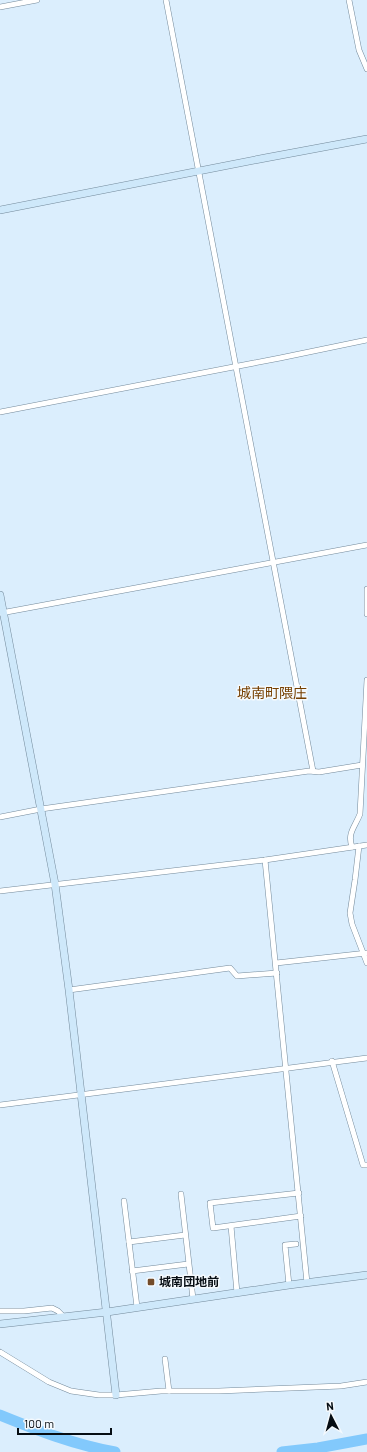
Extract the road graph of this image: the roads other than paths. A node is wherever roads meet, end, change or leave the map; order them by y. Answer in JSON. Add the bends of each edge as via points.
{"nodes":[{"id":1,"x":37,"y":0,"type":"edge"},
{"id":2,"x":166,"y":0,"type":"edge"},
{"id":3,"x":349,"y":0,"type":"edge"},
{"id":4,"x":0,"y":7,"type":"edge"},
{"id":5,"x":367,"y":69,"type":"edge"},
{"id":6,"x":367,"y":139,"type":"edge"},
{"id":7,"x":200,"y":171,"type":"junction"},
{"id":8,"x":0,"y":210,"type":"edge"},
{"id":9,"x":367,"y":340,"type":"edge"},
{"id":10,"x":237,"y":366,"type":"junction"},
{"id":11,"x":0,"y":412,"type":"edge"},
{"id":12,"x":367,"y":545,"type":"edge"},
{"id":13,"x":274,"y":562,"type":"junction"},
{"id":14,"x":367,"y":589,"type":"edge"},
{"id":15,"x":0,"y":595,"type":"edge"},
{"id":16,"x":2,"y":613,"type":"edge"},
{"id":17,"x":367,"y":614,"type":"edge"},
{"id":18,"x":367,"y":680,"type":"edge"},
{"id":19,"x":362,"y":765,"type":"junction"},
{"id":20,"x":314,"y":771,"type":"junction"},
{"id":21,"x":41,"y":809,"type":"junction"},
{"id":22,"x":0,"y":817,"type":"edge"},
{"id":23,"x":359,"y":846,"type":"junction"},
{"id":24,"x":367,"y":846,"type":"edge"},
{"id":25,"x":352,"y":847,"type":"junction"},
{"id":26,"x":265,"y":860,"type":"junction"},
{"id":27,"x":55,"y":884,"type":"junction"},
{"id":28,"x":0,"y":891,"type":"edge"},
{"id":29,"x":365,"y":953,"type":"edge"},
{"id":30,"x":276,"y":963,"type":"junction"},
{"id":31,"x":367,"y":964,"type":"edge"},
{"id":32,"x":277,"y":973,"type":"junction"},
{"id":33,"x":69,"y":990,"type":"junction"},
{"id":34,"x":367,"y":1058,"type":"edge"},
{"id":35,"x":332,"y":1061,"type":"junction"},
{"id":36,"x":287,"y":1069,"type":"junction"},
{"id":37,"x":80,"y":1094,"type":"junction"},
{"id":38,"x":0,"y":1105,"type":"edge"},
{"id":39,"x":367,"y":1165,"type":"edge"},
{"id":40,"x":299,"y":1193,"type":"junction"},
{"id":41,"x":181,"y":1194,"type":"dead end"},
{"id":42,"x":124,"y":1201,"type":"dead end"},
{"id":43,"x":301,"y":1216,"type":"junction"},
{"id":44,"x":231,"y":1226,"type":"junction"},
{"id":45,"x":185,"y":1235,"type":"junction"},
{"id":46,"x":129,"y":1242,"type":"junction"},
{"id":47,"x":296,"y":1244,"type":"dead end"},
{"id":48,"x":188,"y":1264,"type":"junction"},
{"id":49,"x":132,"y":1271,"type":"junction"},
{"id":50,"x":367,"y":1275,"type":"edge"},
{"id":51,"x":307,"y":1283,"type":"junction"},
{"id":52,"x":289,"y":1285,"type":"junction"},
{"id":53,"x":237,"y":1293,"type":"junction"},
{"id":54,"x":193,"y":1299,"type":"junction"},
{"id":55,"x":137,"y":1307,"type":"junction"},
{"id":56,"x":0,"y":1312,"type":"edge"},
{"id":57,"x":107,"y":1312,"type":"junction"},
{"id":58,"x":63,"y":1316,"type":"junction"},
{"id":59,"x":0,"y":1324,"type":"edge"},
{"id":60,"x":0,"y":1352,"type":"edge"},
{"id":61,"x":165,"y":1359,"type":"dead end"},
{"id":62,"x":367,"y":1382,"type":"edge"},
{"id":63,"x":169,"y":1391,"type":"junction"},
{"id":64,"x":116,"y":1395,"type":"junction"}],
"edges":[{"from":1,"to":4,"type":"street"},
{"from":2,"to":7,"type":"street"},
{"from":3,"to":5,"type":"street","via":[[359,50]]},
{"from":6,"to":7,"type":"street"},
{"from":7,"to":8,"type":"street"},
{"from":7,"to":10,"type":"street"},
{"from":9,"to":10,"type":"street"},
{"from":10,"to":11,"type":"street"},
{"from":10,"to":13,"type":"street"},
{"from":12,"to":13,"type":"street"},
{"from":13,"to":16,"type":"street"},
{"from":13,"to":20,"type":"street"},
{"from":14,"to":17,"type":"street"},
{"from":15,"to":16,"type":"street"},
{"from":16,"to":21,"type":"street"},
{"from":18,"to":19,"type":"street"},
{"from":19,"to":20,"type":"street"},
{"from":19,"to":25,"type":"street","via":[[360,814],[349,837]]},
{"from":20,"to":21,"type":"street"},
{"from":21,"to":22,"type":"street"},
{"from":21,"to":27,"type":"street"},
{"from":23,"to":24,"type":"street"},
{"from":23,"to":25,"type":"street"},
{"from":23,"to":29,"type":"street","via":[[350,913]]},
{"from":25,"to":26,"type":"street"},
{"from":26,"to":27,"type":"street"},
{"from":26,"to":30,"type":"street"},
{"from":27,"to":28,"type":"street"},
{"from":27,"to":33,"type":"street"},
{"from":29,"to":30,"type":"street"},
{"from":29,"to":31,"type":"street"},
{"from":30,"to":32,"type":"street"},
{"from":32,"to":33,"type":"street","via":[[237,976],[230,968]]},
{"from":32,"to":36,"type":"street"},
{"from":33,"to":37,"type":"street"},
{"from":34,"to":35,"type":"street"},
{"from":35,"to":36,"type":"street"},
{"from":35,"to":39,"type":"street","via":[[363,1165]]},
{"from":36,"to":37,"type":"street"},
{"from":36,"to":40,"type":"street"},
{"from":37,"to":38,"type":"street"},
{"from":37,"to":57,"type":"street"},
{"from":40,"to":43,"type":"street"},
{"from":40,"to":44,"type":"street","via":[[210,1203],[213,1228]]},
{"from":41,"to":45,"type":"street"},
{"from":42,"to":46,"type":"street"},
{"from":43,"to":44,"type":"street"},
{"from":43,"to":51,"type":"street"},
{"from":44,"to":53,"type":"street"},
{"from":45,"to":46,"type":"street"},
{"from":45,"to":48,"type":"street"},
{"from":46,"to":49,"type":"street"},
{"from":47,"to":52,"type":"street","via":[[285,1245]]},
{"from":48,"to":49,"type":"street"},
{"from":48,"to":54,"type":"street"},
{"from":49,"to":55,"type":"street"},
{"from":50,"to":51,"type":"street"},
{"from":51,"to":52,"type":"street"},
{"from":52,"to":53,"type":"street"},
{"from":53,"to":54,"type":"street"},
{"from":54,"to":55,"type":"street"},
{"from":55,"to":57,"type":"street"},
{"from":56,"to":58,"type":"street","via":[[52,1308]]},
{"from":57,"to":58,"type":"street"},
{"from":57,"to":64,"type":"street"},
{"from":58,"to":59,"type":"street"},
{"from":60,"to":64,"type":"street","via":[[49,1382],[71,1391]]},
{"from":61,"to":63,"type":"street"},
{"from":62,"to":63,"type":"street","via":[[333,1386]]},
{"from":63,"to":64,"type":"street"}]}
